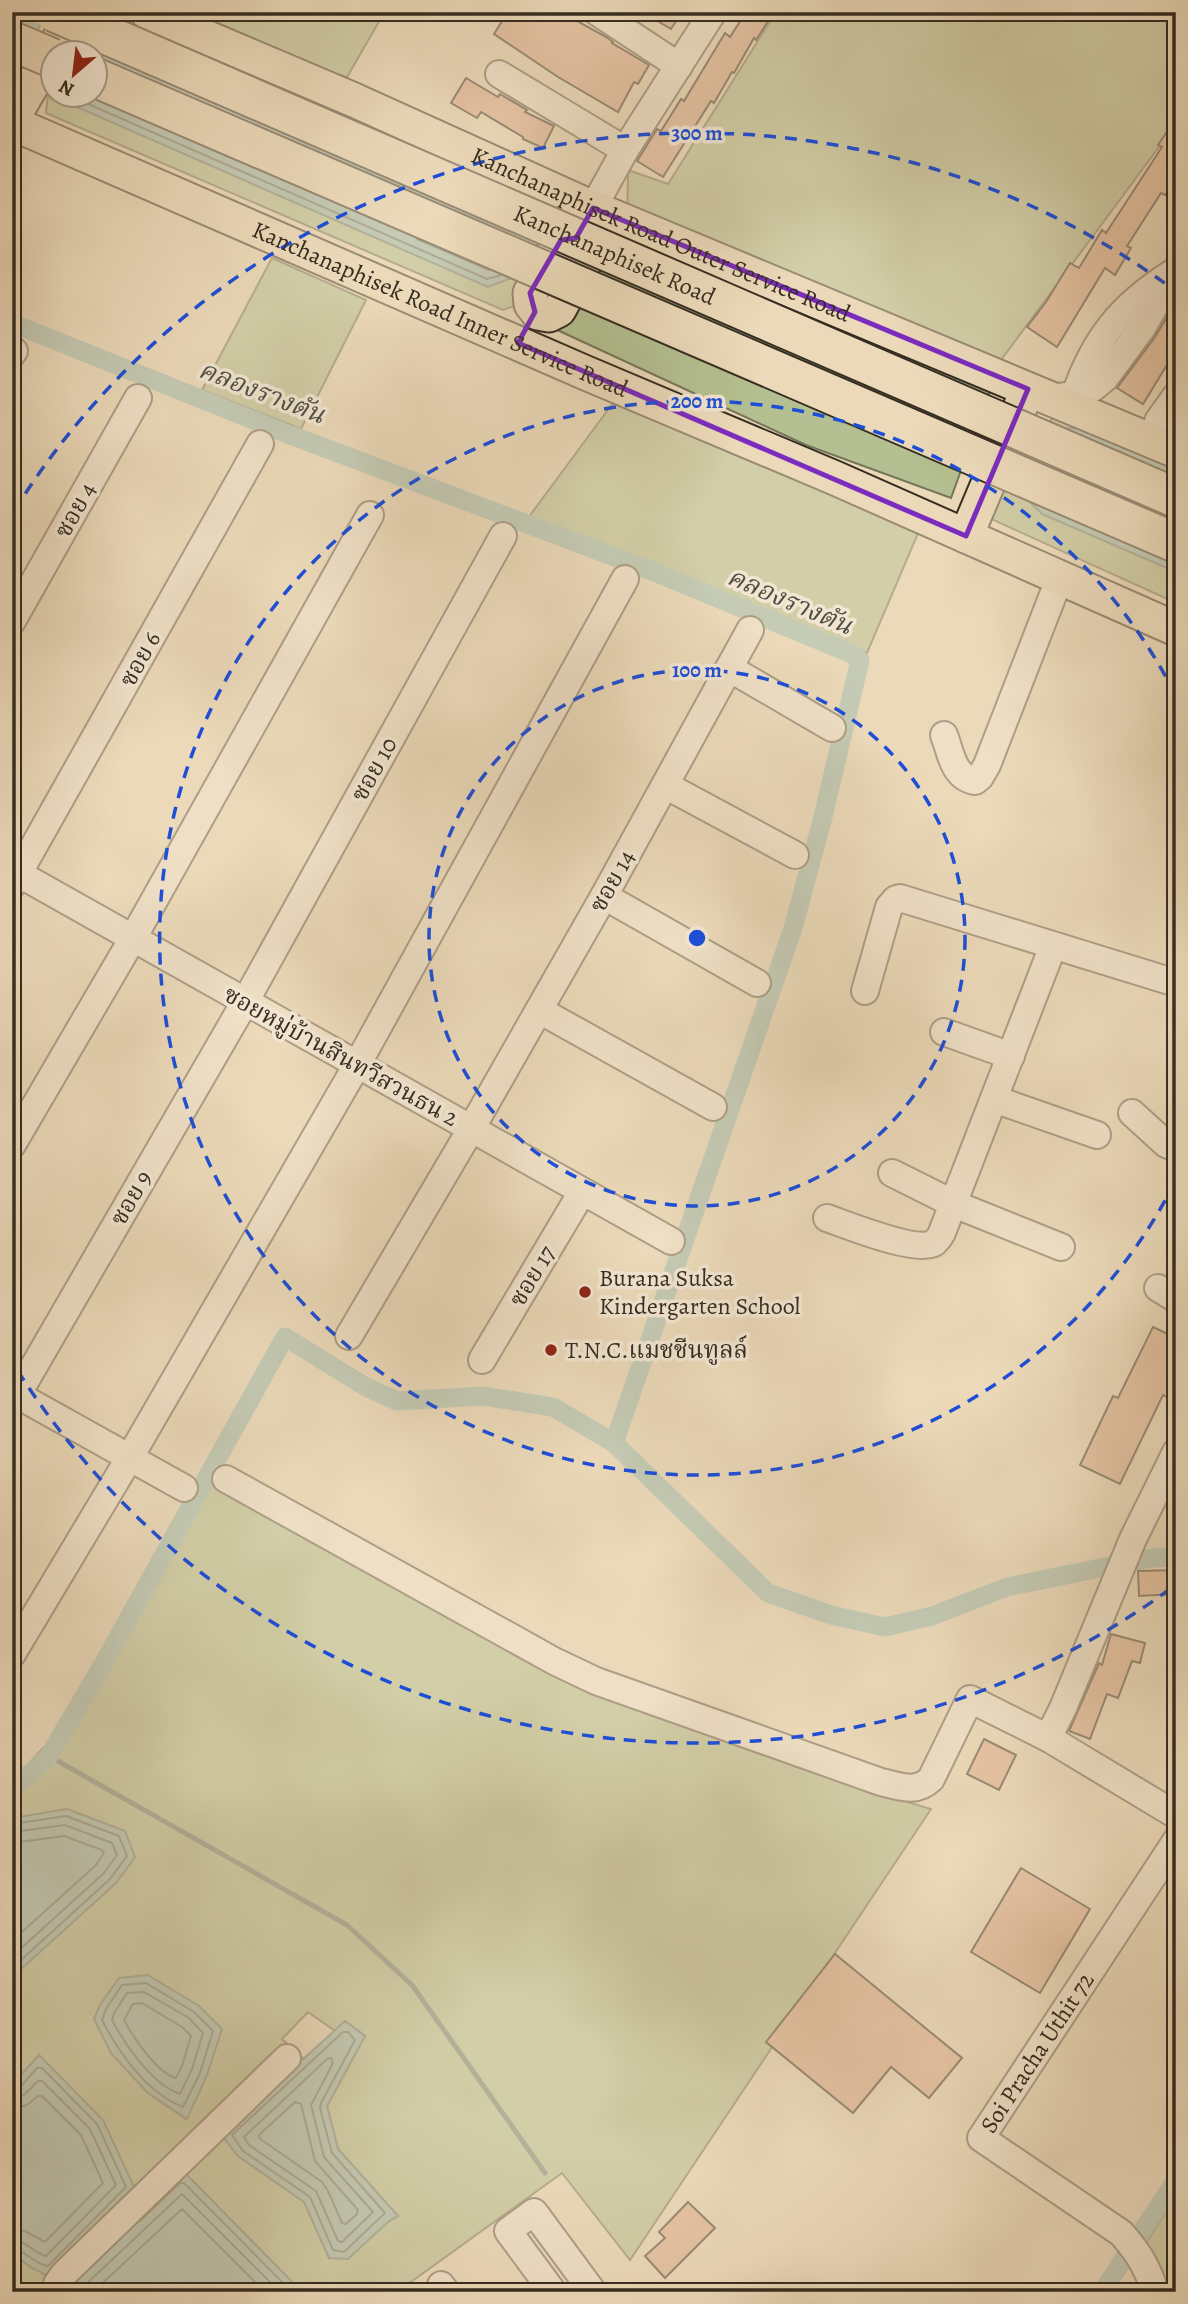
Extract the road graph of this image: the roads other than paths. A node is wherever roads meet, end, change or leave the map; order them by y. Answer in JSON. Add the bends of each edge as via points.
{"nodes":[{"id":1,"x":54,"y":12,"type":"edge"},
{"id":2,"x":75,"y":12,"type":"edge"},
{"id":3,"x":147,"y":12,"type":"edge"},
{"id":4,"x":597,"y":12,"type":"edge"},
{"id":5,"x":713,"y":12,"type":"edge"},
{"id":6,"x":12,"y":41,"type":"edge"},
{"id":7,"x":38,"y":52,"type":"edge"},
{"id":8,"x":680,"y":66,"type":"junction"},
{"id":9,"x":499,"y":74,"type":"dead end"},
{"id":10,"x":108,"y":83,"type":"edge"},
{"id":11,"x":12,"y":121,"type":"edge"},
{"id":12,"x":625,"y":150,"type":"junction"},
{"id":13,"x":586,"y":221,"type":"junction"},
{"id":14,"x":1175,"y":271,"type":"edge"},
{"id":15,"x":518,"y":343,"type":"junction"},
{"id":16,"x":1051,"y":394,"type":"junction"},
{"id":17,"x":1176,"y":396,"type":"edge"},
{"id":18,"x":138,"y":398,"type":"dead end"},
{"id":19,"x":1158,"y":421,"type":"dead end"},
{"id":20,"x":260,"y":444,"type":"dead end"},
{"id":21,"x":1176,"y":451,"type":"edge"},
{"id":22,"x":1176,"y":498,"type":"edge"},
{"id":23,"x":370,"y":515,"type":"dead end"},
{"id":24,"x":503,"y":536,"type":"dead end"},
{"id":25,"x":966,"y":536,"type":"junction"},
{"id":26,"x":1176,"y":543,"type":"edge"},
{"id":27,"x":1060,"y":577,"type":"junction"},
{"id":28,"x":625,"y":579,"type":"dead end"},
{"id":29,"x":12,"y":621,"type":"edge"},
{"id":30,"x":1176,"y":629,"type":"edge"},
{"id":31,"x":750,"y":630,"type":"dead end"},
{"id":32,"x":729,"y":668,"type":"junction"},
{"id":33,"x":832,"y":728,"type":"dead end"},
{"id":34,"x":944,"y":736,"type":"dead end"},
{"id":35,"x":665,"y":785,"type":"junction"},
{"id":36,"x":795,"y":855,"type":"dead end"},
{"id":37,"x":14,"y":876,"type":"edge"},
{"id":38,"x":604,"y":896,"type":"junction"},
{"id":39,"x":133,"y":937,"type":"junction"},
{"id":40,"x":1053,"y":946,"type":"junction"},
{"id":41,"x":757,"y":983,"type":"dead end"},
{"id":42,"x":1176,"y":983,"type":"edge"},
{"id":43,"x":865,"y":990,"type":"dead end"},
{"id":44,"x":245,"y":1002,"type":"junction"},
{"id":45,"x":539,"y":1010,"type":"junction"},
{"id":46,"x":944,"y":1032,"type":"dead end"},
{"id":47,"x":1011,"y":1056,"type":"junction"},
{"id":48,"x":357,"y":1065,"type":"junction"},
{"id":49,"x":994,"y":1099,"type":"junction"},
{"id":50,"x":713,"y":1107,"type":"dead end"},
{"id":51,"x":1132,"y":1113,"type":"dead end"},
{"id":52,"x":471,"y":1129,"type":"junction"},
{"id":53,"x":1097,"y":1135,"type":"dead end"},
{"id":54,"x":12,"y":1145,"type":"edge"},
{"id":55,"x":1176,"y":1148,"type":"edge"},
{"id":56,"x":892,"y":1173,"type":"dead end"},
{"id":57,"x":583,"y":1192,"type":"junction"},
{"id":58,"x":954,"y":1204,"type":"junction"},
{"id":59,"x":827,"y":1218,"type":"dead end"},
{"id":60,"x":671,"y":1241,"type":"dead end"},
{"id":61,"x":1061,"y":1247,"type":"dead end"},
{"id":62,"x":349,"y":1336,"type":"dead end"},
{"id":63,"x":482,"y":1360,"type":"dead end"},
{"id":64,"x":14,"y":1397,"type":"edge"},
{"id":65,"x":1176,"y":1452,"type":"edge"},
{"id":66,"x":130,"y":1457,"type":"junction"},
{"id":67,"x":226,"y":1479,"type":"dead end"},
{"id":68,"x":184,"y":1488,"type":"dead end"},
{"id":69,"x":12,"y":1654,"type":"edge"},
{"id":70,"x":1048,"y":1738,"type":"junction"},
{"id":71,"x":1176,"y":1815,"type":"edge"},
{"id":72,"x":1176,"y":1841,"type":"edge"},
{"id":73,"x":287,"y":2058,"type":"dead end"},
{"id":74,"x":56,"y":2292,"type":"edge"},
{"id":75,"x":553,"y":2292,"type":"edge"},
{"id":76,"x":593,"y":2292,"type":"edge"},
{"id":77,"x":1155,"y":2292,"type":"edge"}],
"edges":[{"from":1,"to":22,"type":"highway","name":"Kanchanaphisek Road","bridge":true},
{"from":2,"to":11,"type":"main road"},
{"from":3,"to":13,"type":"main road","name":"Kanchanaphisek Road Outer Service Road","via":[[354,100]]},
{"from":4,"to":8,"type":"street"},
{"from":5,"to":8,"type":"street"},
{"from":6,"to":7,"type":"highway","bridge":true},
{"from":8,"to":12,"type":"street"},
{"from":9,"to":12,"type":"street"},
{"from":10,"to":26,"type":"highway","name":"Kanchanaphisek Road","bridge":true},
{"from":11,"to":15,"type":"main road","name":"Kanchanaphisek Road Inner Service Road"},
{"from":12,"to":13,"type":"street"},
{"from":13,"to":15,"type":"main road","via":[[561,240],[530,293],[536,311]]},
{"from":13,"to":16,"type":"main road","name":"Kanchanaphisek Road Outer Service Road"},
{"from":14,"to":16,"type":"street","via":[[1142,293],[1115,320],[1087,363]]},
{"from":15,"to":25,"type":"main road","name":"Kanchanaphisek Road Inner Service Road"},
{"from":16,"to":21,"type":"main road","name":"Kanchanaphisek Road Outer Service Road"},
{"from":16,"to":25,"type":"main road"},
{"from":17,"to":19,"type":"street"},
{"from":18,"to":29,"type":"street","name":"ซอย 4"},
{"from":20,"to":37,"type":"street","name":"ซอย 6"},
{"from":23,"to":39,"type":"street"},
{"from":24,"to":44,"type":"street","name":"ซอย 10"},
{"from":25,"to":27,"type":"main road","name":"Kanchanaphisek Road Inner Service Road"},
{"from":27,"to":30,"type":"main road","name":"Kanchanaphisek Road Inner Service Road"},
{"from":27,"to":34,"type":"street","via":[[980,777],[969,780],[957,771]]},
{"from":28,"to":48,"type":"street"},
{"from":31,"to":32,"type":"street","name":"ซอย 14"},
{"from":32,"to":33,"type":"street"},
{"from":32,"to":35,"type":"street","name":"ซอย 14"},
{"from":35,"to":36,"type":"street"},
{"from":35,"to":38,"type":"street","name":"ซอย 14"},
{"from":37,"to":39,"type":"street","name":"ซอยหมู่บ้านสินทวีสวนธน 2"},
{"from":38,"to":41,"type":"street"},
{"from":38,"to":45,"type":"street","name":"ซอย 14"},
{"from":39,"to":44,"type":"street","name":"ซอยหมู่บ้านสินทวีสวนธน 2"},
{"from":39,"to":54,"type":"street"},
{"from":40,"to":42,"type":"street"},
{"from":40,"to":43,"type":"street","via":[[896,899],[889,907]]},
{"from":40,"to":47,"type":"street"},
{"from":44,"to":48,"type":"street","name":"ซอยหมู่บ้านสินทวีสวนธน 2"},
{"from":44,"to":64,"type":"street","name":"ซอย 9"},
{"from":45,"to":50,"type":"street"},
{"from":45,"to":52,"type":"street","name":"ซอย 14"},
{"from":46,"to":47,"type":"street"},
{"from":47,"to":49,"type":"street"},
{"from":48,"to":52,"type":"street","name":"ซอยหมู่บ้านสินทวีสวนธน 2"},
{"from":48,"to":66,"type":"street"},
{"from":49,"to":53,"type":"street"},
{"from":49,"to":58,"type":"street"},
{"from":51,"to":55,"type":"street"},
{"from":52,"to":57,"type":"street","name":"ซอยหมู่บ้านสินทวีสวนธน 2"},
{"from":52,"to":62,"type":"street","name":"ซอย 14"},
{"from":56,"to":58,"type":"street"},
{"from":57,"to":60,"type":"street","name":"ซอยหมู่บ้านสินทวีสวนธน 2"},
{"from":57,"to":63,"type":"street","name":"ซอย 17"},
{"from":58,"to":59,"type":"street","via":[[941,1235],[924,1245]]},
{"from":58,"to":61,"type":"street"},
{"from":64,"to":66,"type":"street"},
{"from":65,"to":70,"type":"street","via":[[1133,1539]]},
{"from":66,"to":68,"type":"street"},
{"from":66,"to":69,"type":"street"},
{"from":67,"to":70,"type":"street","via":[[596,1681],[881,1782],[913,1790],[931,1779],[970,1699]]},
{"from":70,"to":71,"type":"street"},
{"from":72,"to":77,"type":"street","name":"Soi Pracha Uthit 72","via":[[981,2137],[1121,2234],[1139,2253]]},
{"from":73,"to":74,"type":"street","via":[[64,2274]]},
{"from":75,"to":76,"type":"street","via":[[508,2231],[534,2212]]}]}
